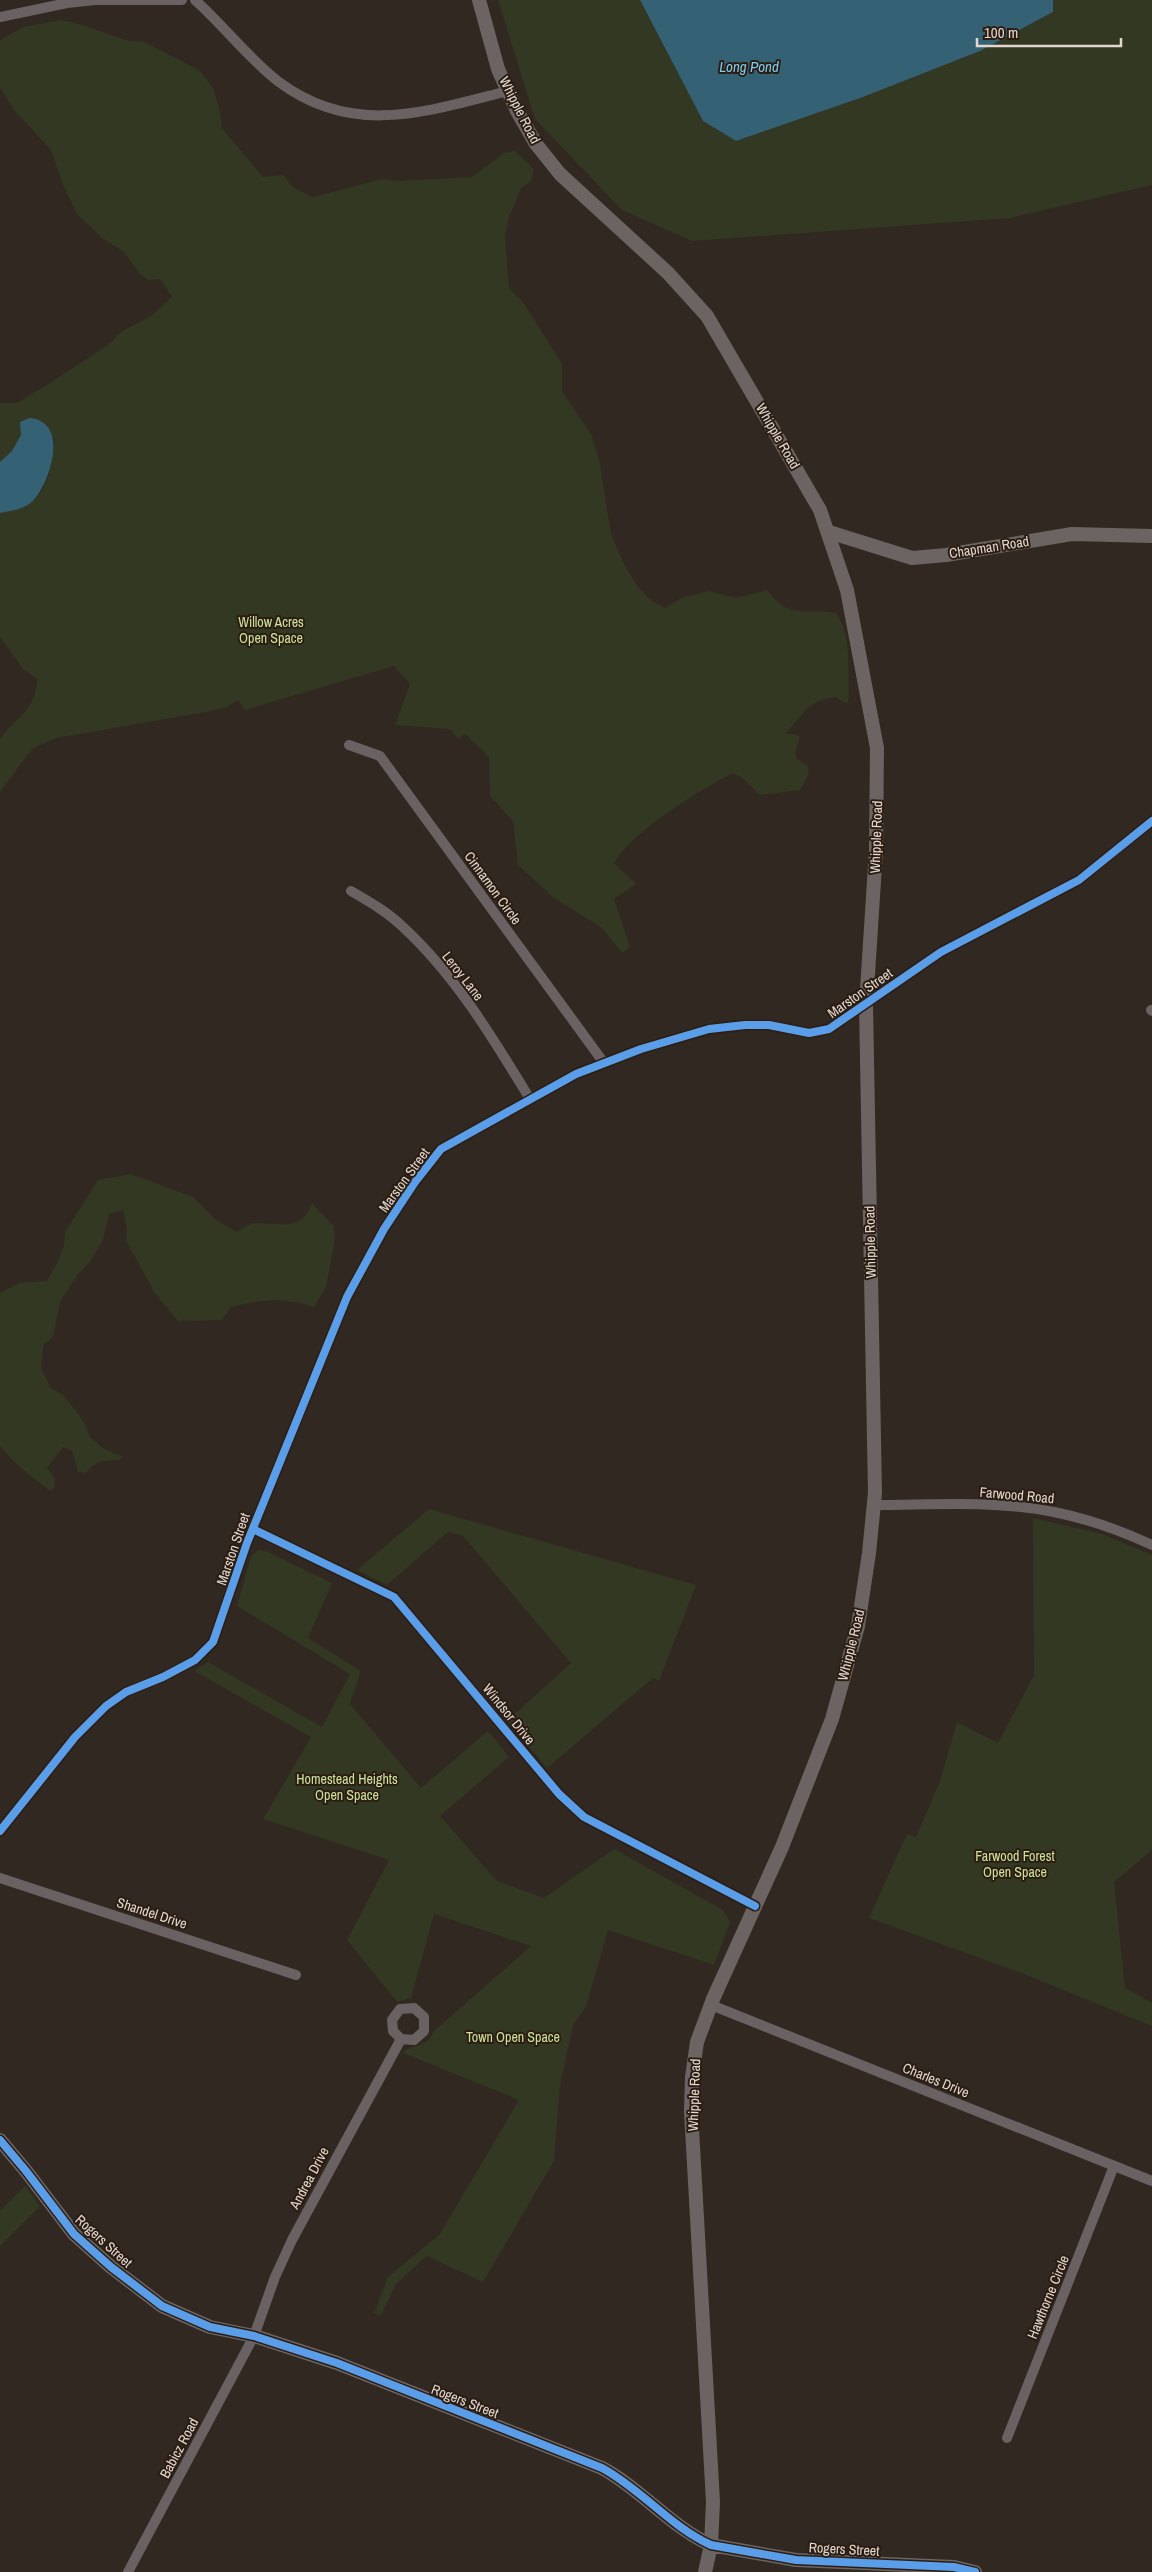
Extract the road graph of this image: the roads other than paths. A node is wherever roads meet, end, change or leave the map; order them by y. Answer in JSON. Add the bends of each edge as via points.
{"nodes":[{"id":1,"x":182,"y":0,"type":"edge"},
{"id":2,"x":195,"y":0,"type":"edge"},
{"id":3,"x":479,"y":0,"type":"edge"},
{"id":4,"x":0,"y":17,"type":"edge"},
{"id":5,"x":508,"y":91,"type":"junction"},
{"id":6,"x":829,"y":532,"type":"junction"},
{"id":7,"x":1152,"y":536,"type":"edge"},
{"id":8,"x":349,"y":745,"type":"dead end"},
{"id":9,"x":1152,"y":822,"type":"edge"},
{"id":10,"x":351,"y":891,"type":"dead end"},
{"id":11,"x":866,"y":1005,"type":"junction"},
{"id":12,"x":604,"y":1063,"type":"junction"},
{"id":13,"x":530,"y":1099,"type":"junction"},
{"id":14,"x":874,"y":1505,"type":"junction"},
{"id":15,"x":252,"y":1529,"type":"junction"},
{"id":16,"x":1152,"y":1544,"type":"edge"},
{"id":17,"x":0,"y":1830,"type":"edge"},
{"id":18,"x":0,"y":1878,"type":"edge"},
{"id":19,"x":755,"y":1906,"type":"junction"},
{"id":20,"x":296,"y":1975,"type":"dead end"},
{"id":21,"x":711,"y":2005,"type":"junction"},
{"id":22,"x":400,"y":2039,"type":"dead end"},
{"id":23,"x":0,"y":2140,"type":"edge"},
{"id":24,"x":1114,"y":2166,"type":"junction"},
{"id":25,"x":1152,"y":2181,"type":"edge"},
{"id":26,"x":254,"y":2336,"type":"junction"},
{"id":27,"x":1007,"y":2438,"type":"dead end"},
{"id":28,"x":711,"y":2545,"type":"junction"},
{"id":29,"x":128,"y":2572,"type":"edge"},
{"id":30,"x":705,"y":2572,"type":"edge"},
{"id":31,"x":975,"y":2572,"type":"edge"}],
"edges":[{"from":1,"to":4,"type":"street","via":[[95,0]]},
{"from":2,"to":5,"type":"street","via":[[280,82],[312,101],[348,113],[387,117],[414,115]]},
{"from":3,"to":5,"type":"main road","name":"Whipple Road","via":[[498,69]]},
{"from":5,"to":6,"type":"main road","name":"Whipple Road","via":[[536,144],[560,174],[668,272],[707,316],[804,480]]},
{"from":6,"to":7,"type":"main road","name":"Chapman Road","via":[[912,558],[1072,534]]},
{"from":6,"to":11,"type":"main road","name":"Whipple Road","via":[[847,590],[877,748],[876,850]]},
{"from":8,"to":12,"type":"street","name":"Cinnamon Circle","via":[[380,756]]},
{"from":9,"to":11,"type":"street","name":"Marston Street","via":[[1079,880],[941,952]]},
{"from":10,"to":13,"type":"street","name":"Leroy Lane","via":[[379,908],[419,942],[463,996]]},
{"from":11,"to":12,"type":"street","name":"Marston Street","via":[[829,1029],[809,1034],[761,1025],[709,1029]]},
{"from":11,"to":14,"type":"main road","name":"Whipple Road"},
{"from":12,"to":13,"type":"street","name":"Marston Street"},
{"from":13,"to":15,"type":"street","name":"Marston Street","via":[[441,1149],[384,1229],[347,1297]]},
{"from":14,"to":16,"type":"street","name":"Farwood Road","via":[[992,1505],[1052,1511],[1111,1527]]},
{"from":14,"to":19,"type":"main road","name":"Whipple Road","via":[[858,1626],[832,1719],[782,1847]]},
{"from":15,"to":17,"type":"street","name":"Marston Street","via":[[213,1642],[195,1660],[126,1692],[106,1706],[76,1737]]},
{"from":15,"to":19,"type":"street","name":"Windsor Drive","via":[[394,1596],[559,1794],[584,1817]]},
{"from":18,"to":20,"type":"street","name":"Shandel Drive"},
{"from":19,"to":21,"type":"main road","name":"Whipple Road"},
{"from":21,"to":24,"type":"street","name":"Charles Drive"},
{"from":21,"to":28,"type":"main road","name":"Whipple Road","via":[[697,2042],[691,2111],[712,2502]]},
{"from":22,"to":26,"type":"street","name":"Andrea Drive","via":[[292,2240]]},
{"from":23,"to":26,"type":"main road","name":"Rogers Street","via":[[74,2234],[119,2273],[162,2306],[186,2318],[210,2327]]},
{"from":24,"to":25,"type":"street","name":"Charles Drive"},
{"from":24,"to":27,"type":"street","name":"Hawthorne Circle"},
{"from":26,"to":28,"type":"main road","name":"Rogers Street","via":[[337,2362],[602,2468],[638,2491],[698,2539]]},
{"from":26,"to":29,"type":"street","name":"Babicz Road"},
{"from":28,"to":30,"type":"main road","name":"Whipple Road"},
{"from":28,"to":31,"type":"main road","name":"Rogers Street","via":[[796,2560],[954,2567]]}]}
